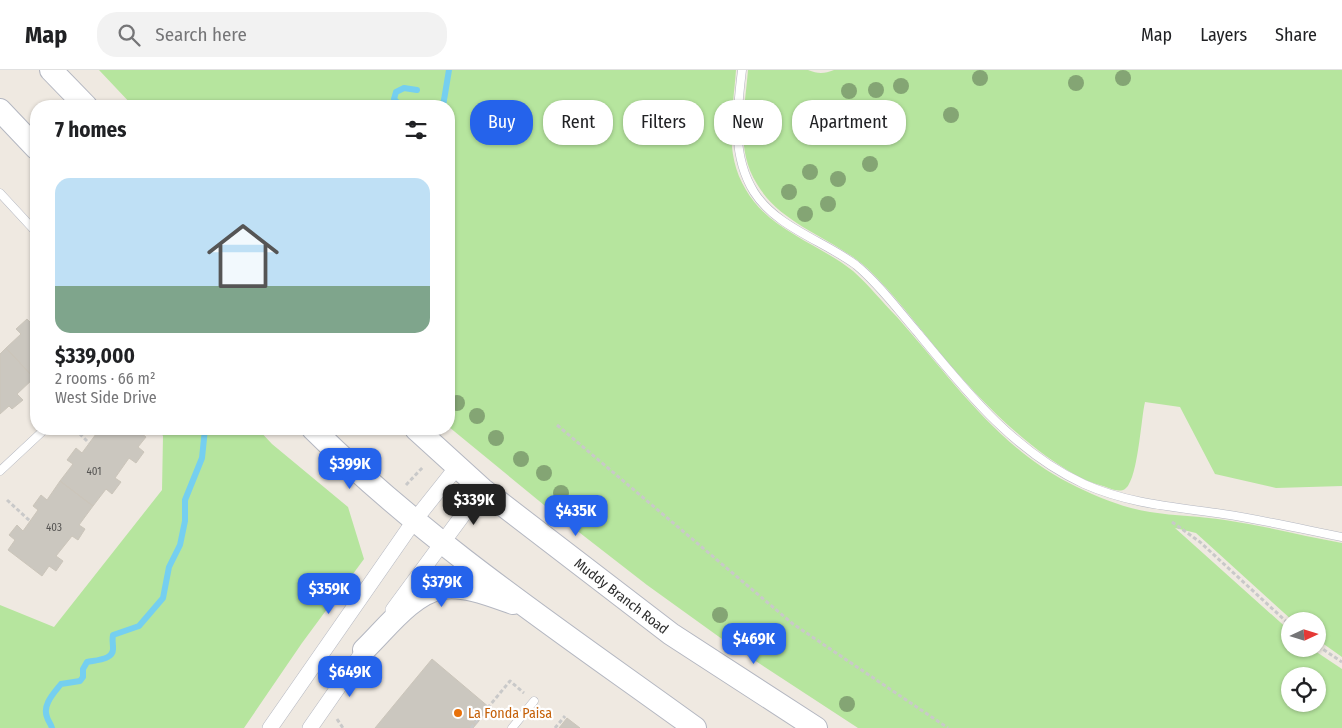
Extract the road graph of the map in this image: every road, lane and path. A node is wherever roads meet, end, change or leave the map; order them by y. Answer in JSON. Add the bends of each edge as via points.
{"nodes":[{"id":1,"x":52,"y":70,"type":"edge"},
{"id":2,"x":742,"y":70,"type":"edge"},
{"id":3,"x":80,"y":100,"type":"edge"},
{"id":4,"x":0,"y":110,"type":"edge"},
{"id":5,"x":30,"y":142,"type":"edge"},
{"id":6,"x":0,"y":193,"type":"edge"},
{"id":7,"x":30,"y":226,"type":"edge"},
{"id":8,"x":557,"y":425,"type":"dead end"},
{"id":9,"x":38,"y":435,"type":"edge"},
{"id":10,"x":80,"y":435,"type":"edge"},
{"id":11,"x":319,"y":435,"type":"edge"},
{"id":12,"x":422,"y":435,"type":"edge"},
{"id":13,"x":88,"y":444,"type":"dead end"},
{"id":14,"x":423,"y":467,"type":"dead end"},
{"id":15,"x":457,"y":467,"type":"junction"},
{"id":16,"x":0,"y":471,"type":"edge"},
{"id":17,"x":406,"y":486,"type":"dead end"},
{"id":18,"x":482,"y":489,"type":"junction"},
{"id":19,"x":7,"y":500,"type":"dead end"},
{"id":20,"x":1140,"y":503,"type":"junction"},
{"id":21,"x":30,"y":521,"type":"dead end"},
{"id":22,"x":414,"y":522,"type":"junction"},
{"id":23,"x":1342,"y":537,"type":"edge"},
{"id":24,"x":442,"y":544,"type":"junction"},
{"id":25,"x":531,"y":610,"type":"junction"},
{"id":26,"x":1281,"y":617,"type":"edge"},
{"id":27,"x":364,"y":650,"type":"junction"},
{"id":28,"x":1326,"y":651,"type":"edge"},
{"id":29,"x":1342,"y":662,"type":"edge"},
{"id":30,"x":534,"y":701,"type":"joint"},
{"id":31,"x":565,"y":716,"type":"dead end"},
{"id":32,"x":336,"y":719,"type":"dead end"},
{"id":33,"x":270,"y":728,"type":"edge"},
{"id":34,"x":310,"y":728,"type":"edge"},
{"id":35,"x":343,"y":728,"type":"edge"},
{"id":36,"x":470,"y":728,"type":"edge"},
{"id":37,"x":512,"y":728,"type":"edge"},
{"id":38,"x":555,"y":728,"type":"edge"},
{"id":39,"x":695,"y":728,"type":"edge"},
{"id":40,"x":816,"y":728,"type":"edge"},
{"id":41,"x":948,"y":728,"type":"edge"}],
"edges":[{"from":1,"to":3,"type":"main road"},
{"from":2,"to":20,"type":"lane","via":[[738,145],[745,175],[756,194],[774,214],[826,244],[856,266],[886,295],[961,385],[1012,438],[1048,464],[1083,483]]},
{"from":4,"to":5,"type":"main road"},
{"from":6,"to":7,"type":"lane"},
{"from":8,"to":41,"type":"path","via":[[793,624]]},
{"from":9,"to":16,"type":"lane"},
{"from":10,"to":13,"type":"path"},
{"from":11,"to":22,"type":"main road"},
{"from":12,"to":15,"type":"main road","name":"Muddy Branch Road"},
{"from":14,"to":17,"type":"path"},
{"from":15,"to":18,"type":"main road","name":"Muddy Branch Road"},
{"from":15,"to":22,"type":"street"},
{"from":18,"to":24,"type":"street"},
{"from":18,"to":40,"type":"main road","name":"Muddy Branch Road","via":[[672,634]]},
{"from":19,"to":21,"type":"path"},
{"from":20,"to":23,"type":"lane","via":[[1223,514]]},
{"from":20,"to":26,"type":"path","via":[[1200,542]]},
{"from":22,"to":24,"type":"main road"},
{"from":22,"to":33,"type":"street"},
{"from":24,"to":25,"type":"main road"},
{"from":24,"to":27,"type":"street"},
{"from":25,"to":27,"type":"main road","via":[[494,596],[442,588],[417,598]]},
{"from":25,"to":39,"type":"main road"},
{"from":27,"to":34,"type":"street"},
{"from":28,"to":29,"type":"path"},
{"from":30,"to":36,"type":"path","via":[[510,680]]},
{"from":30,"to":37,"type":"lane"},
{"from":31,"to":38,"type":"path"},
{"from":32,"to":35,"type":"path"}]}
